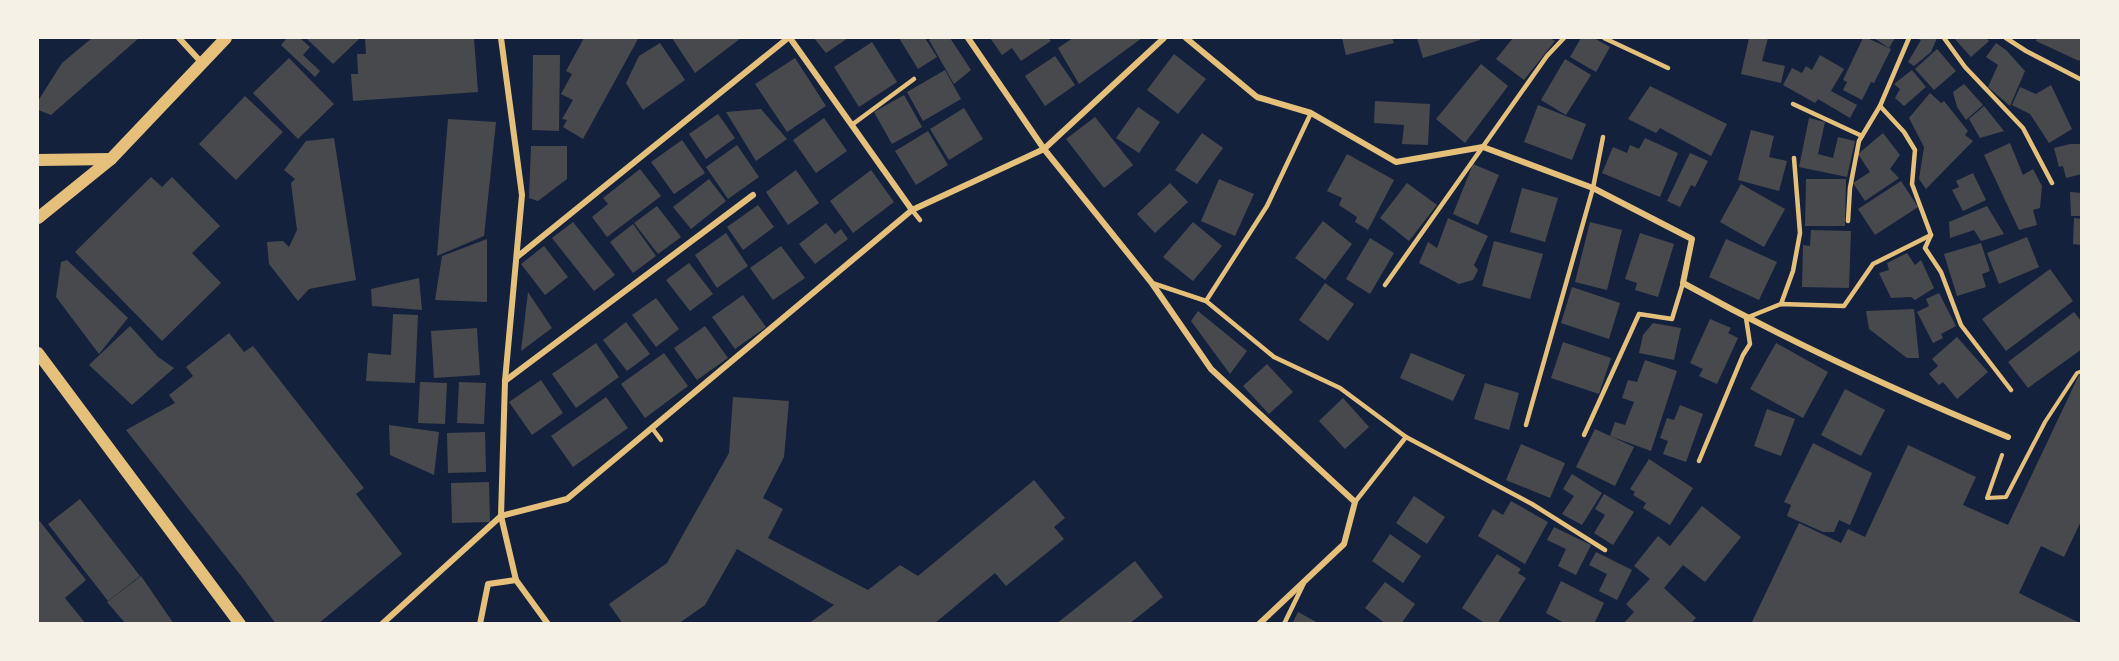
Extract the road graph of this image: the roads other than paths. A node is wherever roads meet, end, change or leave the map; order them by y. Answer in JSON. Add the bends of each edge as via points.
{"nodes":[{"id":1,"x":179,"y":38,"type":"edge"},
{"id":2,"x":226,"y":38,"type":"edge"},
{"id":3,"x":501,"y":38,"type":"edge"},
{"id":4,"x":789,"y":38,"type":"edge"},
{"id":5,"x":968,"y":38,"type":"edge"},
{"id":6,"x":1164,"y":38,"type":"edge"},
{"id":7,"x":1186,"y":38,"type":"edge"},
{"id":8,"x":1564,"y":38,"type":"edge"},
{"id":9,"x":1604,"y":38,"type":"edge"},
{"id":10,"x":1908,"y":38,"type":"edge"},
{"id":11,"x":1944,"y":38,"type":"edge"},
{"id":12,"x":2006,"y":38,"type":"edge"},
{"id":13,"x":202,"y":63,"type":"junction"},
{"id":14,"x":1668,"y":68,"type":"dead end"},
{"id":15,"x":914,"y":79,"type":"dead end"},
{"id":16,"x":2082,"y":80,"type":"edge"},
{"id":17,"x":1793,"y":104,"type":"dead end"},
{"id":18,"x":1880,"y":106,"type":"junction"},
{"id":19,"x":1311,"y":113,"type":"junction"},
{"id":20,"x":853,"y":124,"type":"junction"},
{"id":21,"x":1862,"y":136,"type":"junction"},
{"id":22,"x":1603,"y":137,"type":"dead end"},
{"id":23,"x":1483,"y":147,"type":"junction"},
{"id":24,"x":1044,"y":149,"type":"junction"},
{"id":25,"x":1794,"y":158,"type":"dead end"},
{"id":26,"x":111,"y":159,"type":"junction"},
{"id":27,"x":38,"y":160,"type":"edge"},
{"id":28,"x":2052,"y":183,"type":"dead end"},
{"id":29,"x":1593,"y":188,"type":"junction"},
{"id":30,"x":753,"y":195,"type":"dead end"},
{"id":31,"x":912,"y":210,"type":"junction"},
{"id":32,"x":38,"y":218,"type":"edge"},
{"id":33,"x":920,"y":220,"type":"dead end"},
{"id":34,"x":1848,"y":221,"type":"dead end"},
{"id":35,"x":1931,"y":235,"type":"junction"},
{"id":36,"x":517,"y":258,"type":"junction"},
{"id":37,"x":1151,"y":282,"type":"junction"},
{"id":38,"x":1683,"y":283,"type":"junction"},
{"id":39,"x":1385,"y":285,"type":"dead end"},
{"id":40,"x":1206,"y":301,"type":"junction"},
{"id":41,"x":1781,"y":304,"type":"junction"},
{"id":42,"x":1746,"y":318,"type":"junction"},
{"id":43,"x":38,"y":353,"type":"edge"},
{"id":44,"x":505,"y":381,"type":"junction"},
{"id":45,"x":2011,"y":390,"type":"dead end"},
{"id":46,"x":1526,"y":425,"type":"dead end"},
{"id":47,"x":652,"y":428,"type":"junction"},
{"id":48,"x":1584,"y":435,"type":"dead end"},
{"id":49,"x":1406,"y":437,"type":"junction"},
{"id":50,"x":2008,"y":437,"type":"road end"},
{"id":51,"x":661,"y":441,"type":"dead end"},
{"id":52,"x":1699,"y":461,"type":"dead end"},
{"id":53,"x":1355,"y":502,"type":"junction"},
{"id":54,"x":501,"y":516,"type":"junction"},
{"id":55,"x":1605,"y":550,"type":"dead end"},
{"id":56,"x":1306,"y":579,"type":"junction"},
{"id":57,"x":516,"y":580,"type":"junction"},
{"id":58,"x":240,"y":624,"type":"edge"},
{"id":59,"x":382,"y":624,"type":"edge"},
{"id":60,"x":480,"y":624,"type":"edge"},
{"id":61,"x":548,"y":624,"type":"edge"},
{"id":62,"x":1259,"y":624,"type":"edge"},
{"id":63,"x":1284,"y":624,"type":"edge"}],
"edges":[{"from":1,"to":13,"type":"street"},
{"from":2,"to":13,"type":"main road"},
{"from":3,"to":36,"type":"street","via":[[522,195]]},
{"from":4,"to":20,"type":"street"},
{"from":4,"to":36,"type":"street"},
{"from":5,"to":24,"type":"street"},
{"from":6,"to":24,"type":"street"},
{"from":7,"to":19,"type":"street","via":[[1257,97]]},
{"from":8,"to":23,"type":"lane"},
{"from":9,"to":14,"type":"lane"},
{"from":10,"to":18,"type":"lane"},
{"from":11,"to":28,"type":"lane","via":[[1965,68],[2023,128]]},
{"from":12,"to":16,"type":"lane"},
{"from":13,"to":26,"type":"main road"},
{"from":15,"to":20,"type":"lane"},
{"from":17,"to":21,"type":"lane"},
{"from":18,"to":21,"type":"lane"},
{"from":18,"to":35,"type":"lane","via":[[1915,150],[1912,184]]},
{"from":19,"to":23,"type":"street","via":[[1396,162]]},
{"from":19,"to":40,"type":"lane","via":[[1268,206]]},
{"from":20,"to":31,"type":"street"},
{"from":21,"to":34,"type":"lane","via":[[1850,188]]},
{"from":22,"to":29,"type":"lane"},
{"from":23,"to":29,"type":"street"},
{"from":23,"to":39,"type":"lane"},
{"from":24,"to":31,"type":"street"},
{"from":24,"to":37,"type":"street"},
{"from":25,"to":41,"type":"lane","via":[[1800,233],[1793,271]]},
{"from":26,"to":27,"type":"main road"},
{"from":26,"to":32,"type":"main road"},
{"from":29,"to":38,"type":"street","via":[[1692,238]]},
{"from":29,"to":46,"type":"lane"},
{"from":30,"to":44,"type":"street"},
{"from":31,"to":33,"type":"lane"},
{"from":31,"to":47,"type":"street"},
{"from":35,"to":41,"type":"lane","via":[[1873,264],[1844,306]]},
{"from":35,"to":45,"type":"lane","via":[[1925,248],[1941,272],[1962,325]]},
{"from":36,"to":44,"type":"street"},
{"from":37,"to":40,"type":"lane"},
{"from":37,"to":53,"type":"street","via":[[1211,369]]},
{"from":38,"to":42,"type":"street"},
{"from":38,"to":48,"type":"lane","via":[[1672,319],[1639,314]]},
{"from":40,"to":49,"type":"lane","via":[[1274,357],[1340,388]]},
{"from":41,"to":42,"type":"lane"},
{"from":42,"to":50,"type":"street"},
{"from":42,"to":52,"type":"lane","via":[[1750,344]]},
{"from":43,"to":58,"type":"main road"},
{"from":44,"to":54,"type":"street"},
{"from":47,"to":51,"type":"lane"},
{"from":47,"to":54,"type":"street","via":[[567,499]]},
{"from":49,"to":53,"type":"lane"},
{"from":49,"to":55,"type":"lane","via":[[1532,504]]},
{"from":53,"to":56,"type":"street","via":[[1344,544]]},
{"from":54,"to":57,"type":"street"},
{"from":54,"to":59,"type":"street"},
{"from":56,"to":62,"type":"street"},
{"from":56,"to":63,"type":"lane"},
{"from":57,"to":60,"type":"street","via":[[488,584]]},
{"from":57,"to":61,"type":"street"}]}
